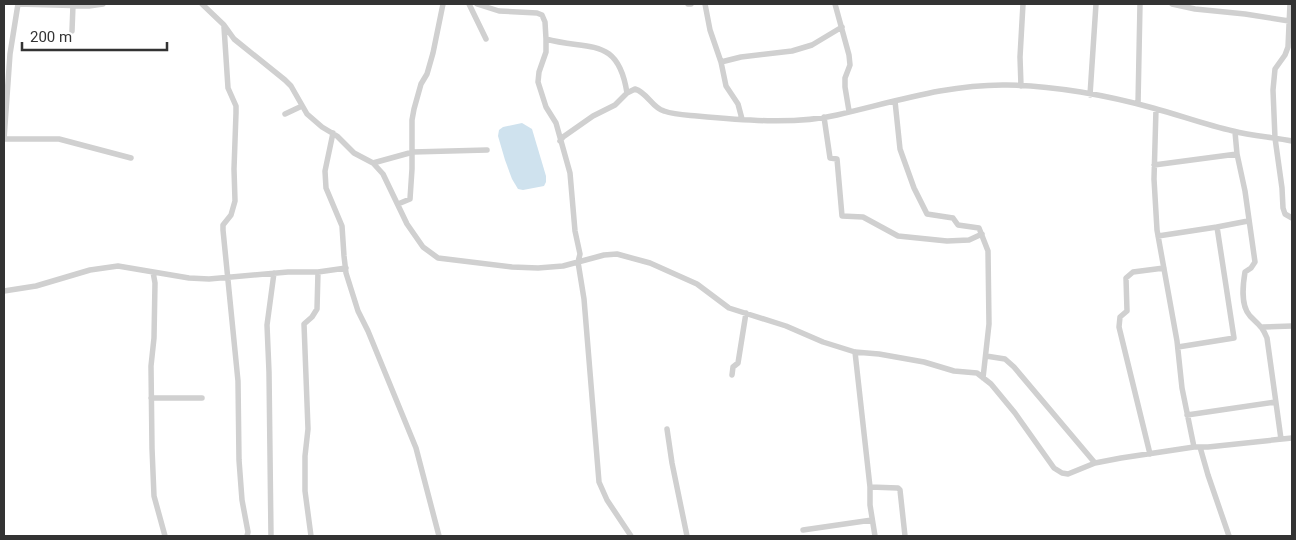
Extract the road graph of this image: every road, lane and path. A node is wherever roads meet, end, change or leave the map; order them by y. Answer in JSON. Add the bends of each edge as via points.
{"nodes":[{"id":1,"x":18,"y":4,"type":"edge"},
{"id":2,"x":103,"y":4,"type":"edge"},
{"id":3,"x":202,"y":4,"type":"edge"},
{"id":4,"x":443,"y":4,"type":"edge"},
{"id":5,"x":469,"y":4,"type":"edge"},
{"id":6,"x":477,"y":4,"type":"edge"},
{"id":7,"x":704,"y":4,"type":"edge"},
{"id":8,"x":836,"y":4,"type":"edge"},
{"id":9,"x":1023,"y":4,"type":"edge"},
{"id":10,"x":1096,"y":4,"type":"edge"},
{"id":11,"x":1140,"y":4,"type":"edge"},
{"id":12,"x":1172,"y":4,"type":"edge"},
{"id":13,"x":1290,"y":4,"type":"edge"},
{"id":14,"x":73,"y":5,"type":"junction"},
{"id":15,"x":1289,"y":21,"type":"junction"},
{"id":16,"x":224,"y":25,"type":"junction"},
{"id":17,"x":842,"y":27,"type":"junction"},
{"id":18,"x":72,"y":31,"type":"dead end"},
{"id":19,"x":486,"y":39,"type":"dead end"},
{"id":20,"x":546,"y":39,"type":"junction"},
{"id":21,"x":721,"y":62,"type":"junction"},
{"id":22,"x":1021,"y":86,"type":"junction"},
{"id":23,"x":627,"y":93,"type":"junction"},
{"id":24,"x":1090,"y":95,"type":"junction"},
{"id":25,"x":895,"y":101,"type":"junction"},
{"id":26,"x":1138,"y":104,"type":"junction"},
{"id":27,"x":302,"y":106,"type":"junction"},
{"id":28,"x":1156,"y":109,"type":"junction"},
{"id":29,"x":849,"y":111,"type":"junction"},
{"id":30,"x":285,"y":114,"type":"dead end"},
{"id":31,"x":824,"y":117,"type":"junction"},
{"id":32,"x":742,"y":119,"type":"junction"},
{"id":33,"x":1235,"y":132,"type":"junction"},
{"id":34,"x":333,"y":134,"type":"junction"},
{"id":35,"x":1274,"y":138,"type":"junction"},
{"id":36,"x":4,"y":139,"type":"edge"},
{"id":37,"x":560,"y":141,"type":"junction"},
{"id":38,"x":1292,"y":141,"type":"edge"},
{"id":39,"x":487,"y":150,"type":"dead end"},
{"id":40,"x":413,"y":152,"type":"junction"},
{"id":41,"x":1237,"y":154,"type":"junction"},
{"id":42,"x":131,"y":158,"type":"dead end"},
{"id":43,"x":373,"y":162,"type":"junction"},
{"id":44,"x":1154,"y":165,"type":"junction"},
{"id":45,"x":398,"y":204,"type":"junction"},
{"id":46,"x":1292,"y":218,"type":"edge"},
{"id":47,"x":1248,"y":221,"type":"junction"},
{"id":48,"x":1217,"y":228,"type":"junction"},
{"id":49,"x":982,"y":234,"type":"junction"},
{"id":50,"x":1158,"y":236,"type":"junction"},
{"id":51,"x":578,"y":262,"type":"junction"},
{"id":52,"x":346,"y":268,"type":"junction"},
{"id":53,"x":1164,"y":268,"type":"junction"},
{"id":54,"x":153,"y":272,"type":"junction"},
{"id":55,"x":318,"y":272,"type":"junction"},
{"id":56,"x":274,"y":273,"type":"junction"},
{"id":57,"x":227,"y":277,"type":"junction"},
{"id":58,"x":4,"y":291,"type":"edge"},
{"id":59,"x":746,"y":313,"type":"junction"},
{"id":60,"x":1292,"y":326,"type":"edge"},
{"id":61,"x":1263,"y":327,"type":"junction"},
{"id":62,"x":1178,"y":346,"type":"junction"},
{"id":63,"x":855,"y":352,"type":"junction"},
{"id":64,"x":986,"y":356,"type":"junction"},
{"id":65,"x":732,"y":375,"type":"dead end"},
{"id":66,"x":983,"y":378,"type":"junction"},
{"id":67,"x":151,"y":398,"type":"junction"},
{"id":68,"x":202,"y":398,"type":"dead end"},
{"id":69,"x":1276,"y":402,"type":"junction"},
{"id":70,"x":1187,"y":415,"type":"junction"},
{"id":71,"x":668,"y":429,"type":"dead end"},
{"id":72,"x":1292,"y":438,"type":"edge"},
{"id":73,"x":1281,"y":439,"type":"junction"},
{"id":74,"x":1197,"y":447,"type":"junction"},
{"id":75,"x":1150,"y":454,"type":"junction"},
{"id":76,"x":1095,"y":463,"type":"junction"},
{"id":77,"x":870,"y":487,"type":"junction"},
{"id":78,"x":872,"y":520,"type":"junction"},
{"id":79,"x":803,"y":530,"type":"dead end"},
{"id":80,"x":249,"y":535,"type":"edge"},
{"id":81,"x":165,"y":536,"type":"edge"},
{"id":82,"x":271,"y":536,"type":"edge"},
{"id":83,"x":311,"y":536,"type":"edge"},
{"id":84,"x":438,"y":536,"type":"edge"},
{"id":85,"x":631,"y":536,"type":"edge"},
{"id":86,"x":687,"y":536,"type":"edge"},
{"id":87,"x":875,"y":536,"type":"edge"},
{"id":88,"x":906,"y":536,"type":"edge"},
{"id":89,"x":1229,"y":536,"type":"edge"}],
"edges":[{"from":1,"to":14,"type":"street"},
{"from":1,"to":36,"type":"street","via":[[10,54]]},
{"from":2,"to":14,"type":"street"},
{"from":3,"to":16,"type":"street"},
{"from":4,"to":40,"type":"street","via":[[433,53],[414,109]]},
{"from":5,"to":19,"type":"street"},
{"from":6,"to":20,"type":"street","via":[[499,11],[542,15]]},
{"from":7,"to":21,"type":"street"},
{"from":8,"to":17,"type":"street"},
{"from":9,"to":22,"type":"street"},
{"from":10,"to":24,"type":"street"},
{"from":11,"to":26,"type":"street"},
{"from":12,"to":15,"type":"street","via":[[1195,10]]},
{"from":13,"to":15,"type":"street"},
{"from":14,"to":18,"type":"street"},
{"from":15,"to":35,"type":"street","via":[[1288,47],[1273,79]]},
{"from":16,"to":27,"type":"street","via":[[243,48],[286,80]]},
{"from":16,"to":57,"type":"street","via":[[228,88],[236,106],[235,201],[232,215],[223,225]]},
{"from":17,"to":21,"type":"street","via":[[812,45],[792,51]]},
{"from":17,"to":29,"type":"street","via":[[850,66],[844,87]]},
{"from":20,"to":23,"type":"street","via":[[579,44],[607,53],[619,64]]},
{"from":20,"to":37,"type":"street","via":[[538,82]]},
{"from":21,"to":32,"type":"street","via":[[726,86],[738,104]]},
{"from":22,"to":24,"type":"street"},
{"from":22,"to":25,"type":"street","via":[[958,87]]},
{"from":23,"to":32,"type":"street","via":[[635,89],[642,91],[661,111]]},
{"from":23,"to":37,"type":"street","via":[[615,105],[593,116]]},
{"from":24,"to":26,"type":"street"},
{"from":25,"to":29,"type":"street"},
{"from":25,"to":49,"type":"street","via":[[900,149],[927,214],[953,218],[958,225],[979,228]]},
{"from":26,"to":28,"type":"street"},
{"from":27,"to":30,"type":"street"},
{"from":27,"to":34,"type":"street","via":[[307,114]]},
{"from":28,"to":33,"type":"street"},
{"from":28,"to":44,"type":"street"},
{"from":29,"to":31,"type":"street"},
{"from":31,"to":32,"type":"street"},
{"from":31,"to":49,"type":"street","via":[[830,158],[837,159],[842,216],[864,217],[898,236],[947,242],[969,240]]},
{"from":33,"to":35,"type":"street"},
{"from":33,"to":41,"type":"street"},
{"from":34,"to":43,"type":"street","via":[[354,153]]},
{"from":34,"to":52,"type":"street","via":[[325,171],[326,188],[342,226]]},
{"from":35,"to":38,"type":"street"},
{"from":35,"to":46,"type":"street","via":[[1283,208],[1285,214]]},
{"from":36,"to":42,"type":"street","via":[[59,139]]},
{"from":37,"to":51,"type":"street","via":[[570,173],[580,254]]},
{"from":39,"to":40,"type":"street"},
{"from":40,"to":43,"type":"street"},
{"from":40,"to":45,"type":"street","via":[[410,199]]},
{"from":41,"to":44,"type":"street"},
{"from":41,"to":47,"type":"street"},
{"from":43,"to":45,"type":"street"},
{"from":44,"to":50,"type":"street"},
{"from":45,"to":51,"type":"street","via":[[407,224],[424,247],[438,258],[538,268]]},
{"from":47,"to":48,"type":"street"},
{"from":47,"to":61,"type":"street","via":[[1254,262],[1245,272],[1245,306],[1249,315]]},
{"from":48,"to":50,"type":"street"},
{"from":48,"to":62,"type":"street","via":[[1234,338]]},
{"from":49,"to":64,"type":"street","via":[[988,250]]},
{"from":50,"to":53,"type":"street"},
{"from":51,"to":59,"type":"street","via":[[617,254],[650,263],[697,284],[729,308]]},
{"from":51,"to":85,"type":"street","via":[[599,482]]},
{"from":52,"to":55,"type":"street"},
{"from":52,"to":84,"type":"street","via":[[358,310],[416,448]]},
{"from":53,"to":62,"type":"street"},
{"from":53,"to":75,"type":"street","via":[[1133,272],[1126,278],[1127,311],[1119,321]]},
{"from":54,"to":57,"type":"street","via":[[189,278]]},
{"from":54,"to":58,"type":"street","via":[[118,266]]},
{"from":54,"to":67,"type":"street"},
{"from":55,"to":56,"type":"street"},
{"from":55,"to":83,"type":"street","via":[[317,309],[304,324],[308,429],[306,491]]},
{"from":56,"to":57,"type":"street"},
{"from":56,"to":82,"type":"street","via":[[267,325]]},
{"from":57,"to":80,"type":"street","via":[[238,382],[242,500]]},
{"from":59,"to":63,"type":"street"},
{"from":59,"to":65,"type":"street","via":[[738,364]]},
{"from":60,"to":61,"type":"street"},
{"from":61,"to":69,"type":"street"},
{"from":62,"to":70,"type":"street"},
{"from":63,"to":66,"type":"street","via":[[924,362],[954,371],[977,373]]},
{"from":63,"to":77,"type":"street"},
{"from":64,"to":66,"type":"street"},
{"from":64,"to":76,"type":"street","via":[[1005,360],[1014,367]]},
{"from":66,"to":76,"type":"street","via":[[1015,413],[1054,468],[1068,474]]},
{"from":67,"to":68,"type":"street"},
{"from":67,"to":81,"type":"street","via":[[154,496]]},
{"from":69,"to":70,"type":"street"},
{"from":69,"to":73,"type":"street"},
{"from":70,"to":74,"type":"street"},
{"from":71,"to":86,"type":"street"},
{"from":72,"to":73,"type":"street"},
{"from":73,"to":74,"type":"street"},
{"from":74,"to":75,"type":"street"},
{"from":74,"to":89,"type":"street"},
{"from":75,"to":76,"type":"street"},
{"from":77,"to":78,"type":"street"},
{"from":77,"to":88,"type":"street","via":[[900,490]]},
{"from":78,"to":79,"type":"street"},
{"from":78,"to":87,"type":"street"}]}
